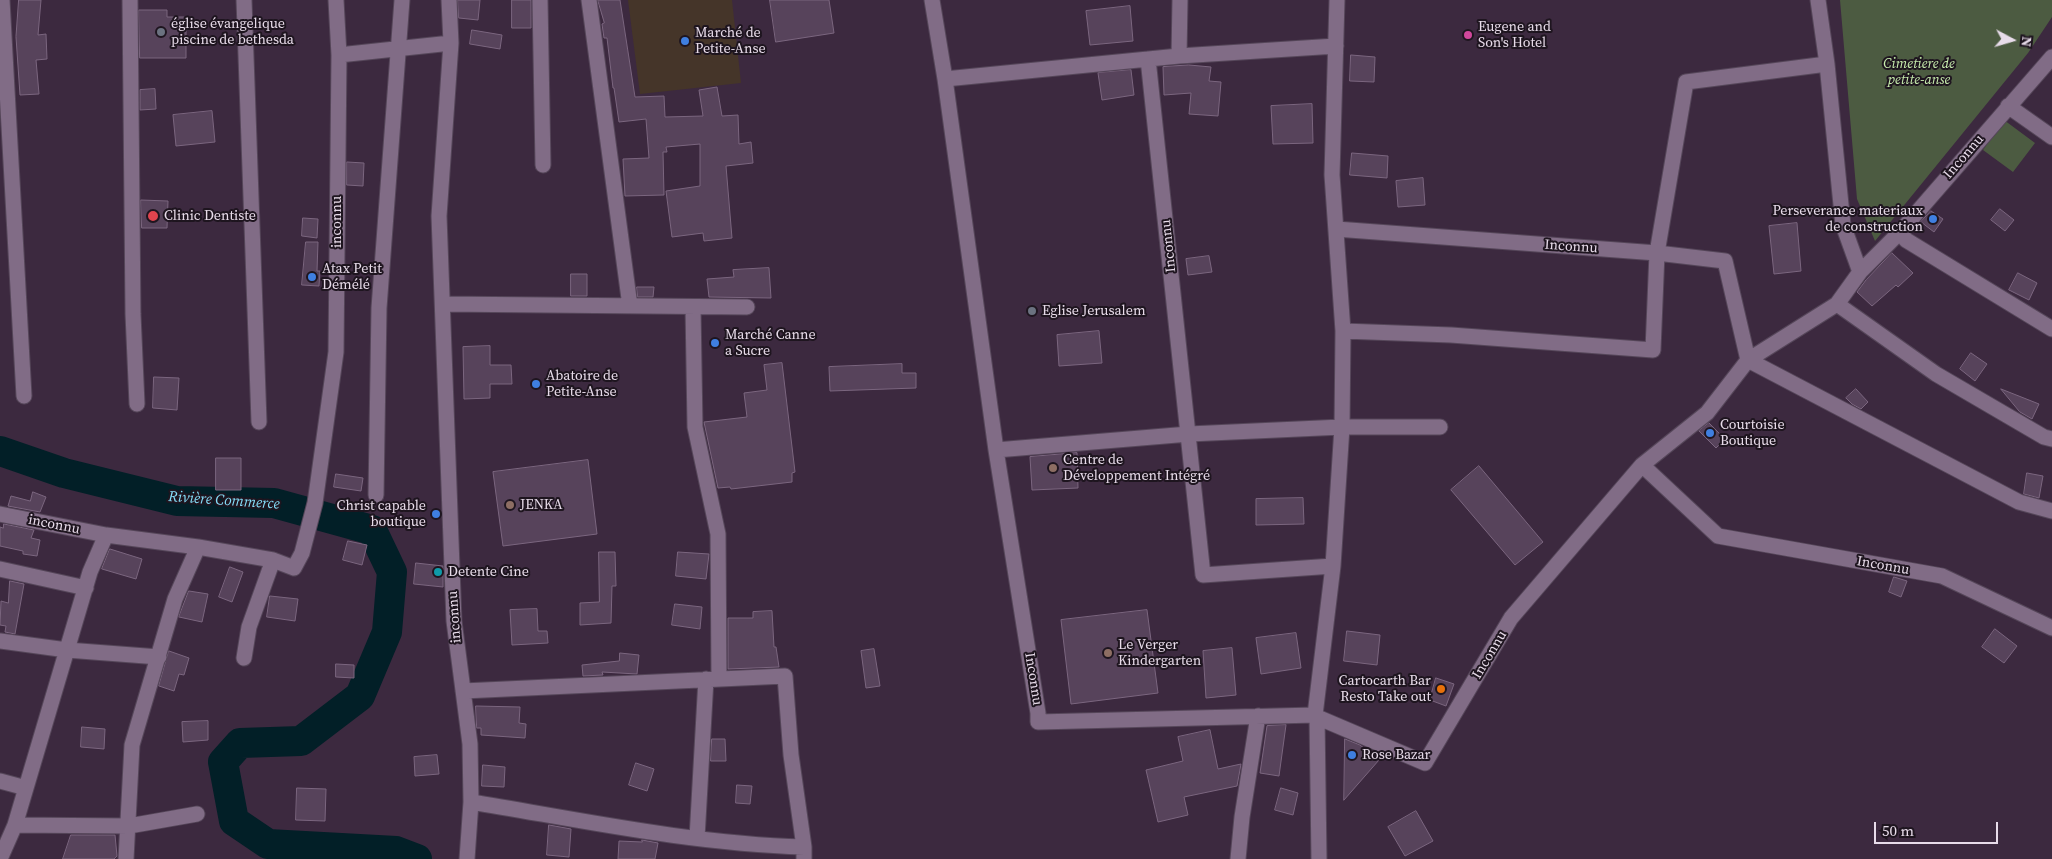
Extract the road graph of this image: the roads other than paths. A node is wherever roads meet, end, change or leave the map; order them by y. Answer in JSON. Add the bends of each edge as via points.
{"nodes":[{"id":1,"x":2,"y":0,"type":"edge"},
{"id":2,"x":130,"y":0,"type":"edge"},
{"id":3,"x":244,"y":0,"type":"edge"},
{"id":4,"x":336,"y":0,"type":"edge"},
{"id":5,"x":402,"y":0,"type":"edge"},
{"id":6,"x":449,"y":0,"type":"edge"},
{"id":7,"x":540,"y":0,"type":"edge"},
{"id":8,"x":589,"y":0,"type":"edge"},
{"id":9,"x":932,"y":0,"type":"edge"},
{"id":10,"x":1180,"y":0,"type":"edge"},
{"id":11,"x":1337,"y":0,"type":"edge"},
{"id":12,"x":1818,"y":0,"type":"edge"},
{"id":13,"x":451,"y":43,"type":"junction"},
{"id":14,"x":1336,"y":46,"type":"junction"},
{"id":15,"x":398,"y":50,"type":"junction"},
{"id":16,"x":338,"y":55,"type":"junction"},
{"id":17,"x":1180,"y":56,"type":"junction"},
{"id":18,"x":2052,"y":56,"type":"edge"},
{"id":19,"x":1148,"y":59,"type":"junction"},
{"id":20,"x":1827,"y":64,"type":"junction"},
{"id":21,"x":945,"y":79,"type":"junction"},
{"id":22,"x":2008,"y":106,"type":"junction"},
{"id":23,"x":4,"y":107,"type":"edge"},
{"id":24,"x":2052,"y":137,"type":"edge"},
{"id":25,"x":543,"y":165,"type":"dead end"},
{"id":26,"x":1336,"y":229,"type":"junction"},
{"id":27,"x":1900,"y":232,"type":"junction"},
{"id":28,"x":1657,"y":254,"type":"junction"},
{"id":29,"x":1860,"y":272,"type":"junction"},
{"id":30,"x":443,"y":304,"type":"junction"},
{"id":31,"x":1837,"y":304,"type":"junction"},
{"id":32,"x":630,"y":306,"type":"junction"},
{"id":33,"x":693,"y":307,"type":"junction"},
{"id":34,"x":747,"y":308,"type":"dead end"},
{"id":35,"x":2052,"y":329,"type":"edge"},
{"id":36,"x":1343,"y":331,"type":"junction"},
{"id":37,"x":1748,"y":360,"type":"junction"},
{"id":38,"x":24,"y":396,"type":"dead end"},
{"id":39,"x":137,"y":404,"type":"dead end"},
{"id":40,"x":259,"y":422,"type":"dead end"},
{"id":41,"x":1342,"y":427,"type":"junction"},
{"id":42,"x":1440,"y":427,"type":"dead end"},
{"id":43,"x":1190,"y":434,"type":"junction"},
{"id":44,"x":2052,"y":439,"type":"edge"},
{"id":45,"x":996,"y":450,"type":"junction"},
{"id":46,"x":1642,"y":465,"type":"junction"},
{"id":47,"x":376,"y":495,"type":"dead end"},
{"id":48,"x":2052,"y":511,"type":"edge"},
{"id":49,"x":0,"y":514,"type":"edge"},
{"id":50,"x":106,"y":535,"type":"junction"},
{"id":51,"x":198,"y":547,"type":"junction"},
{"id":52,"x":273,"y":560,"type":"junction"},
{"id":53,"x":1332,"y":566,"type":"junction"},
{"id":54,"x":0,"y":569,"type":"edge"},
{"id":55,"x":86,"y":588,"type":"junction"},
{"id":56,"x":2052,"y":628,"type":"edge"},
{"id":57,"x":0,"y":641,"type":"edge"},
{"id":58,"x":67,"y":650,"type":"junction"},
{"id":59,"x":159,"y":657,"type":"junction"},
{"id":60,"x":244,"y":658,"type":"dead end"},
{"id":61,"x":713,"y":679,"type":"junction"},
{"id":62,"x":463,"y":690,"type":"junction"},
{"id":63,"x":1258,"y":716,"type":"junction"},
{"id":64,"x":1316,"y":716,"type":"junction"},
{"id":65,"x":0,"y":781,"type":"edge"},
{"id":66,"x":26,"y":788,"type":"junction"},
{"id":67,"x":471,"y":802,"type":"junction"},
{"id":68,"x":197,"y":814,"type":"dead end"},
{"id":69,"x":15,"y":824,"type":"junction"},
{"id":70,"x":129,"y":826,"type":"junction"},
{"id":71,"x":697,"y":838,"type":"junction"},
{"id":72,"x":804,"y":853,"type":"edge"},
{"id":73,"x":0,"y":859,"type":"edge"},
{"id":74,"x":126,"y":859,"type":"edge"},
{"id":75,"x":467,"y":859,"type":"edge"},
{"id":76,"x":1238,"y":859,"type":"edge"},
{"id":77,"x":1319,"y":859,"type":"edge"}],
"edges":[{"from":1,"to":23,"type":"street"},
{"from":2,"to":39,"type":"street"},
{"from":3,"to":40,"type":"street"},
{"from":4,"to":16,"type":"street","name":"inconnu"},
{"from":5,"to":15,"type":"street"},
{"from":6,"to":13,"type":"street","name":"inconnu"},
{"from":7,"to":25,"type":"street"},
{"from":8,"to":32,"type":"street"},
{"from":9,"to":21,"type":"street","name":"Inconnu"},
{"from":10,"to":17,"type":"street"},
{"from":11,"to":14,"type":"street"},
{"from":12,"to":20,"type":"street"},
{"from":13,"to":15,"type":"street"},
{"from":13,"to":30,"type":"street","name":"inconnu","via":[[439,216]]},
{"from":14,"to":17,"type":"street"},
{"from":14,"to":26,"type":"street","via":[[1332,175]]},
{"from":15,"to":16,"type":"street"},
{"from":15,"to":47,"type":"street","via":[[379,308]]},
{"from":16,"to":52,"type":"street","name":"inconnu","via":[[336,352],[315,503],[302,553],[294,568]]},
{"from":17,"to":19,"type":"street"},
{"from":18,"to":22,"type":"street","name":"Inconnu"},
{"from":19,"to":21,"type":"street"},
{"from":19,"to":43,"type":"street","name":"Inconnu"},
{"from":20,"to":28,"type":"street","via":[[1686,82]]},
{"from":20,"to":29,"type":"street","via":[[1843,225]]},
{"from":21,"to":45,"type":"street","name":"Inconnu"},
{"from":22,"to":24,"type":"street"},
{"from":22,"to":27,"type":"street","name":"Inconnu"},
{"from":23,"to":38,"type":"street"},
{"from":26,"to":28,"type":"street","name":"Inconnu"},
{"from":26,"to":36,"type":"street"},
{"from":27,"to":29,"type":"street","name":"Inconnu"},
{"from":27,"to":35,"type":"street","via":[[1906,240]]},
{"from":28,"to":36,"type":"street","via":[[1652,350],[1451,335]]},
{"from":28,"to":37,"type":"street","name":"Inconnu","via":[[1725,261]]},
{"from":29,"to":31,"type":"street","name":"Inconnu"},
{"from":30,"to":32,"type":"street"},
{"from":30,"to":62,"type":"street","name":"inconnu","via":[[454,621]]},
{"from":31,"to":37,"type":"street","name":"Inconnu"},
{"from":31,"to":44,"type":"street","via":[[1936,374]]},
{"from":32,"to":33,"type":"street"},
{"from":33,"to":34,"type":"street"},
{"from":33,"to":61,"type":"street","via":[[695,427],[718,534]]},
{"from":36,"to":41,"type":"street"},
{"from":37,"to":46,"type":"street","name":"Inconnu","via":[[1707,412]]},
{"from":37,"to":48,"type":"street","via":[[2019,502]]},
{"from":41,"to":42,"type":"street"},
{"from":41,"to":43,"type":"street"},
{"from":41,"to":53,"type":"street"},
{"from":43,"to":45,"type":"street"},
{"from":43,"to":53,"type":"street","name":"Inconnu","via":[[1203,575]]},
{"from":45,"to":63,"type":"street","name":"Inconnu","via":[[1038,722]]},
{"from":46,"to":56,"type":"street","name":"Inconnu","via":[[1718,536],[1942,576]]},
{"from":46,"to":64,"type":"street","name":"Inconnu","via":[[1511,618],[1425,763]]},
{"from":49,"to":50,"type":"street","name":"inconnu"},
{"from":50,"to":51,"type":"street","name":"inconnu"},
{"from":50,"to":55,"type":"street"},
{"from":51,"to":52,"type":"street","name":"inconnu"},
{"from":51,"to":59,"type":"street","via":[[175,599]]},
{"from":52,"to":60,"type":"street","via":[[249,628]]},
{"from":53,"to":64,"type":"street"},
{"from":54,"to":55,"type":"street"},
{"from":55,"to":58,"type":"street"},
{"from":57,"to":58,"type":"street"},
{"from":58,"to":59,"type":"street"},
{"from":58,"to":66,"type":"street"},
{"from":59,"to":70,"type":"street","via":[[132,745]]},
{"from":61,"to":62,"type":"street"},
{"from":61,"to":71,"type":"street"},
{"from":61,"to":72,"type":"street","via":[[785,676]]},
{"from":62,"to":67,"type":"street","name":"inconnu","via":[[470,744]]},
{"from":63,"to":64,"type":"street","name":"Inconnu"},
{"from":63,"to":76,"type":"street"},
{"from":64,"to":77,"type":"street"},
{"from":65,"to":66,"type":"street"},
{"from":66,"to":69,"type":"street"},
{"from":67,"to":71,"type":"street"},
{"from":67,"to":75,"type":"street","name":"inconnu"},
{"from":68,"to":70,"type":"street"},
{"from":69,"to":70,"type":"street"},
{"from":69,"to":73,"type":"street"},
{"from":70,"to":74,"type":"street"},
{"from":71,"to":72,"type":"street"}]}
